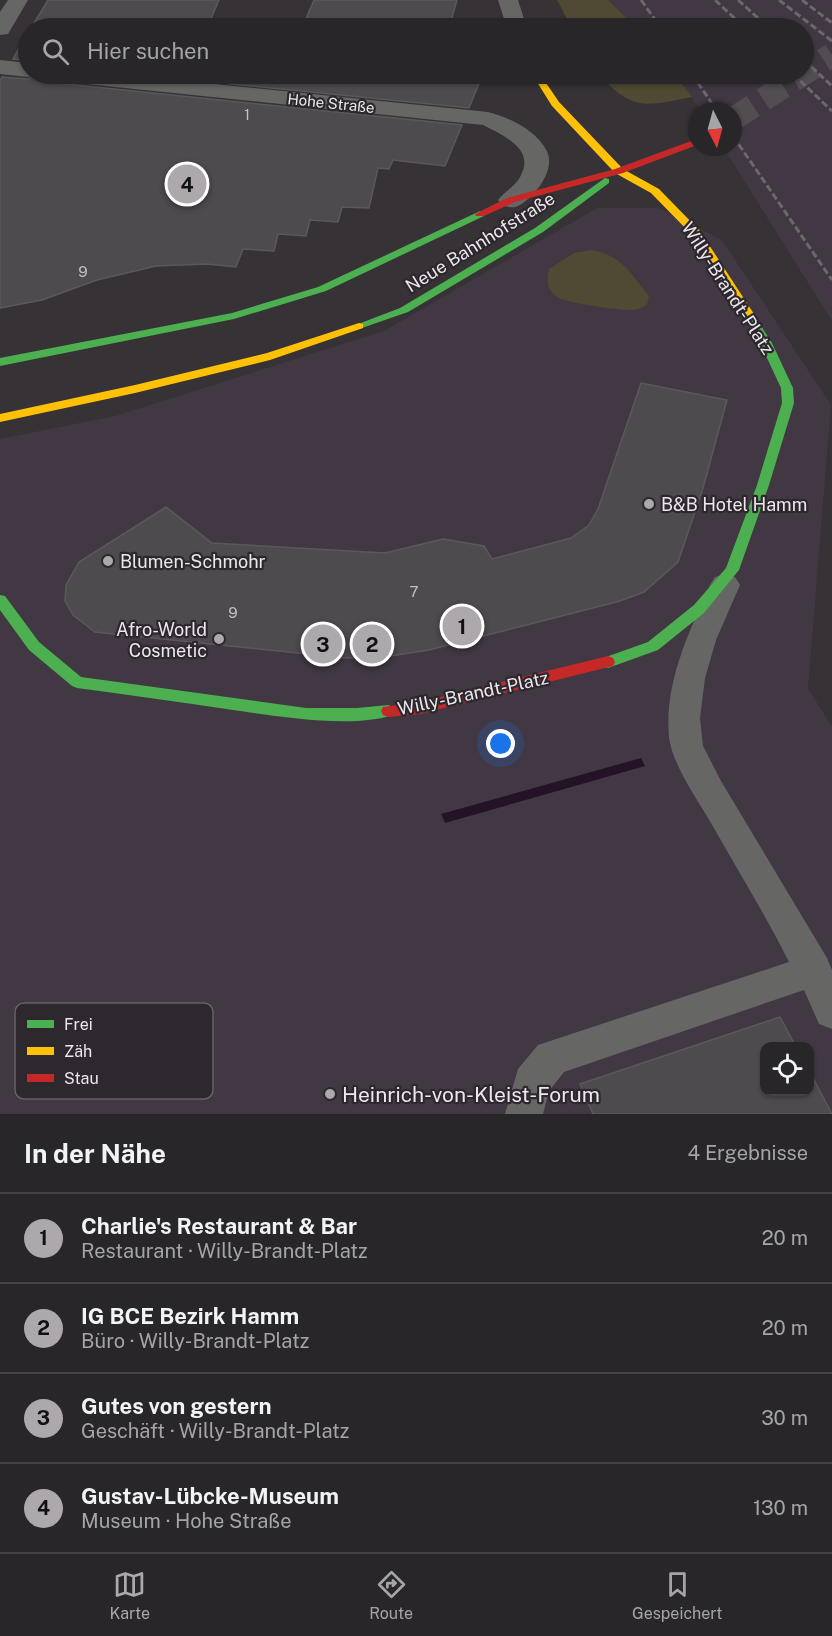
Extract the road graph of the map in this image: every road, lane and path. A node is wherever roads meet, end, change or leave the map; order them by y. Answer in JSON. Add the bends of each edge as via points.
{"nodes":[{"id":1,"x":18,"y":0,"type":"edge"},
{"id":2,"x":508,"y":0,"type":"edge"},
{"id":3,"x":514,"y":18,"type":"edge"},
{"id":4,"x":0,"y":29,"type":"edge"},
{"id":5,"x":0,"y":67,"type":"edge"},
{"id":6,"x":18,"y":69,"type":"edge"},
{"id":7,"x":153,"y":84,"type":"edge"},
{"id":8,"x":542,"y":84,"type":"edge"},
{"id":9,"x":688,"y":146,"type":"edge"},
{"id":10,"x":618,"y":171,"type":"junction"},
{"id":11,"x":511,"y":200,"type":"junction"},
{"id":12,"x":0,"y":362,"type":"edge"},
{"id":13,"x":0,"y":418,"type":"edge"},
{"id":14,"x":732,"y":570,"type":"junction"},
{"id":15,"x":0,"y":600,"type":"edge"},
{"id":16,"x":814,"y":970,"type":"junction"},
{"id":17,"x":832,"y":1012,"type":"edge"},
{"id":18,"x":524,"y":1114,"type":"edge"}],
"edges":[{"from":1,"to":4,"type":"street"},
{"from":2,"to":3,"type":"street"},
{"from":5,"to":6,"type":"street"},
{"from":7,"to":11,"type":"street","name":"Hohe Straße","via":[[488,119],[529,141],[537,156],[534,176]]},
{"from":8,"to":10,"type":"main road","name":"Willy-Brandt-Platz","via":[[555,104]]},
{"from":9,"to":10,"type":"main road"},
{"from":10,"to":11,"type":"main road","name":"Neue Bahnhofstraße"},
{"from":10,"to":13,"type":"main road","name":"Neue Bahnhofstraße","via":[[539,230],[404,310],[270,356]]},
{"from":10,"to":14,"type":"main road","name":"Willy-Brandt-Platz","via":[[655,191],[696,232],[766,344],[787,388],[784,420]]},
{"from":11,"to":12,"type":"main road","name":"Neue Bahnhofstraße","via":[[322,289],[234,316]]},
{"from":14,"to":15,"type":"main road","name":"Willy-Brandt-Platz","via":[[699,609],[653,646],[601,665],[420,708],[357,714],[306,714],[77,682],[34,646]]},
{"from":14,"to":16,"type":"lane","name":"Willy-Brandt-Platz","via":[[698,645],[684,696],[685,740],[705,784]]},
{"from":16,"to":17,"type":"lane","name":"Willy-Brandt-Platz"},
{"from":16,"to":18,"type":"lane","via":[[551,1058],[532,1082]]}]}
